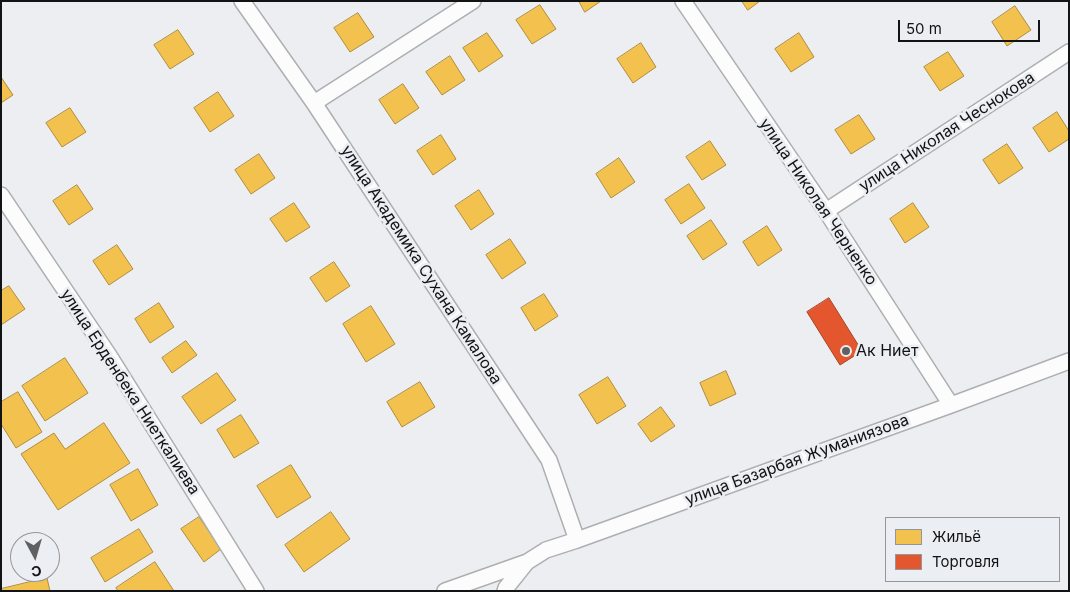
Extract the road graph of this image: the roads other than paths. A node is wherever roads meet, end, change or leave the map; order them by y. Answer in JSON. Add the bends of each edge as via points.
{"nodes":[{"id":1,"x":242,"y":1,"type":"edge"},
{"id":2,"x":473,"y":1,"type":"edge"},
{"id":3,"x":683,"y":1,"type":"edge"},
{"id":4,"x":1069,"y":52,"type":"edge"},
{"id":5,"x":314,"y":103,"type":"junction"},
{"id":6,"x":1,"y":195,"type":"edge"},
{"id":7,"x":826,"y":211,"type":"junction"},
{"id":8,"x":1069,"y":361,"type":"edge"},
{"id":9,"x":951,"y":405,"type":"junction"},
{"id":10,"x":577,"y":540,"type":"junction"},
{"id":11,"x":527,"y":562,"type":"junction"},
{"id":12,"x":256,"y":591,"type":"edge"},
{"id":13,"x":445,"y":591,"type":"edge"},
{"id":14,"x":505,"y":591,"type":"edge"}],
"edges":[{"from":1,"to":5,"type":"street","name":"улица Академика Сухана Камалова"},
{"from":2,"to":5,"type":"street"},
{"from":3,"to":7,"type":"street","name":"улица Николая Черненко"},
{"from":4,"to":7,"type":"street","name":"улица Николая Чеснокова"},
{"from":5,"to":10,"type":"street","name":"улица Академика Сухана Камалова","via":[[549,460]]},
{"from":6,"to":12,"type":"street","name":"улица Ерденбека Ниеткалиева","via":[[110,357]]},
{"from":7,"to":9,"type":"street","name":"улица Николая Черненко"},
{"from":8,"to":9,"type":"street","name":"улица Базарбая Жуманиязова"},
{"from":9,"to":10,"type":"street","name":"улица Базарбая Жуманиязова"},
{"from":10,"to":11,"type":"street","name":"улица Базарбая Жуманиязова","via":[[546,550]]},
{"from":11,"to":13,"type":"street"},
{"from":11,"to":14,"type":"street"}]}
